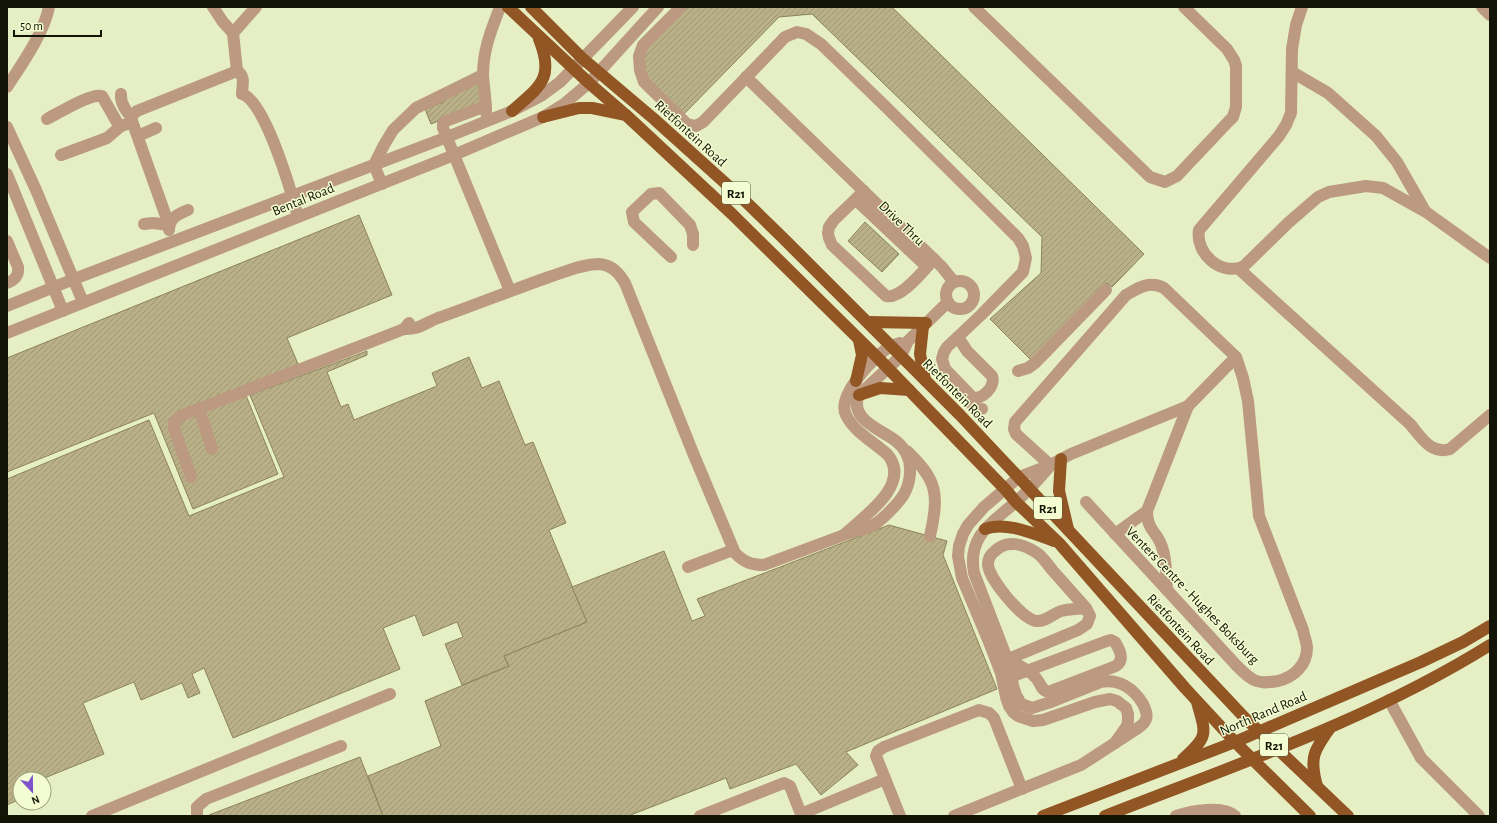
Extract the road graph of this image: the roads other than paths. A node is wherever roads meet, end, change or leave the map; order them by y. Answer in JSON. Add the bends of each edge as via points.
{"nodes":[{"id":1,"x":49,"y":7,"type":"edge"},
{"id":2,"x":213,"y":7,"type":"edge"},
{"id":3,"x":256,"y":7,"type":"edge"},
{"id":4,"x":500,"y":7,"type":"edge"},
{"id":5,"x":508,"y":7,"type":"edge"},
{"id":6,"x":531,"y":7,"type":"edge"},
{"id":7,"x":633,"y":7,"type":"edge"},
{"id":8,"x":658,"y":7,"type":"edge"},
{"id":9,"x":680,"y":7,"type":"edge"},
{"id":10,"x":974,"y":7,"type":"edge"},
{"id":11,"x":1184,"y":7,"type":"edge"},
{"id":12,"x":1302,"y":7,"type":"edge"},
{"id":13,"x":1482,"y":7,"type":"edge"},
{"id":14,"x":1490,"y":15,"type":"edge"},
{"id":15,"x":234,"y":33,"type":"junction"},
{"id":16,"x":537,"y":35,"type":"junction"},
{"id":17,"x":582,"y":58,"type":"junction"},
{"id":18,"x":573,"y":68,"type":"junction"},
{"id":19,"x":237,"y":71,"type":"junction"},
{"id":20,"x":1292,"y":72,"type":"junction"},
{"id":21,"x":599,"y":73,"type":"junction"},
{"id":22,"x":483,"y":75,"type":"junction"},
{"id":23,"x":746,"y":77,"type":"junction"},
{"id":24,"x":589,"y":83,"type":"junction"},
{"id":25,"x":7,"y":87,"type":"edge"},
{"id":26,"x":121,"y":94,"type":"dead end"},
{"id":27,"x":486,"y":106,"type":"junction"},
{"id":28,"x":512,"y":111,"type":"junction"},
{"id":29,"x":627,"y":116,"type":"junction"},
{"id":30,"x":544,"y":117,"type":"junction"},
{"id":31,"x":47,"y":120,"type":"dead end"},
{"id":32,"x":128,"y":122,"type":"junction"},
{"id":33,"x":486,"y":122,"type":"junction"},
{"id":34,"x":7,"y":127,"type":"edge"},
{"id":35,"x":156,"y":128,"type":"dead end"},
{"id":36,"x":138,"y":136,"type":"junction"},
{"id":37,"x":447,"y":137,"type":"junction"},
{"id":38,"x":61,"y":155,"type":"dead end"},
{"id":39,"x":454,"y":155,"type":"junction"},
{"id":40,"x":374,"y":165,"type":"junction"},
{"id":41,"x":7,"y":174,"type":"edge"},
{"id":42,"x":382,"y":184,"type":"junction"},
{"id":43,"x":860,"y":195,"type":"junction"},
{"id":44,"x":292,"y":196,"type":"junction"},
{"id":45,"x":188,"y":210,"type":"dead end"},
{"id":46,"x":1426,"y":212,"type":"junction"},
{"id":47,"x":298,"y":217,"type":"junction"},
{"id":48,"x":144,"y":224,"type":"dead end"},
{"id":49,"x":169,"y":225,"type":"junction"},
{"id":50,"x":7,"y":241,"type":"edge"},
{"id":51,"x":171,"y":242,"type":"junction"},
{"id":52,"x":693,"y":245,"type":"dead end"},
{"id":53,"x":671,"y":257,"type":"dead end"},
{"id":54,"x":1490,"y":258,"type":"edge"},
{"id":55,"x":930,"y":263,"type":"junction"},
{"id":56,"x":1239,"y":268,"type":"junction"},
{"id":57,"x":74,"y":279,"type":"junction"},
{"id":58,"x":954,"y":282,"type":"junction"},
{"id":59,"x":7,"y":283,"type":"edge"},
{"id":60,"x":53,"y":287,"type":"junction"},
{"id":61,"x":510,"y":290,"type":"junction"},
{"id":62,"x":1106,"y":290,"type":"dead end"},
{"id":63,"x":83,"y":302,"type":"junction"},
{"id":64,"x":948,"y":302,"type":"junction"},
{"id":65,"x":969,"y":305,"type":"junction"},
{"id":66,"x":7,"y":306,"type":"edge"},
{"id":67,"x":63,"y":311,"type":"junction"},
{"id":68,"x":981,"y":315,"type":"junction"},
{"id":69,"x":868,"y":322,"type":"junction"},
{"id":70,"x":925,"y":324,"type":"junction"},
{"id":71,"x":7,"y":333,"type":"edge"},
{"id":72,"x":958,"y":337,"type":"junction"},
{"id":73,"x":859,"y":339,"type":"junction"},
{"id":74,"x":908,"y":341,"type":"junction"},
{"id":75,"x":891,"y":346,"type":"junction"},
{"id":76,"x":900,"y":356,"type":"junction"},
{"id":77,"x":877,"y":357,"type":"junction"},
{"id":78,"x":1236,"y":357,"type":"junction"},
{"id":79,"x":942,"y":364,"type":"junction"},
{"id":80,"x":888,"y":368,"type":"junction"},
{"id":81,"x":1018,"y":371,"type":"dead end"},
{"id":82,"x":925,"y":380,"type":"junction"},
{"id":83,"x":856,"y":381,"type":"junction"},
{"id":84,"x":909,"y":390,"type":"junction"},
{"id":85,"x":858,"y":395,"type":"junction"},
{"id":86,"x":1188,"y":406,"type":"junction"},
{"id":87,"x":199,"y":409,"type":"junction"},
{"id":88,"x":982,"y":409,"type":"dead end"},
{"id":89,"x":1490,"y":415,"type":"edge"},
{"id":90,"x":900,"y":444,"type":"junction"},
{"id":91,"x":212,"y":449,"type":"dead end"},
{"id":92,"x":1061,"y":459,"type":"junction"},
{"id":93,"x":1050,"y":465,"type":"junction"},
{"id":94,"x":191,"y":477,"type":"dead end"},
{"id":95,"x":1019,"y":477,"type":"junction"},
{"id":96,"x":1005,"y":489,"type":"junction"},
{"id":97,"x":1030,"y":489,"type":"junction"},
{"id":98,"x":1016,"y":502,"type":"junction"},
{"id":99,"x":1086,"y":502,"type":"dead end"},
{"id":100,"x":1147,"y":511,"type":"junction"},
{"id":101,"x":985,"y":528,"type":"junction"},
{"id":102,"x":1068,"y":529,"type":"junction"},
{"id":103,"x":846,"y":534,"type":"junction"},
{"id":104,"x":1114,"y":534,"type":"junction"},
{"id":105,"x":930,"y":536,"type":"dead end"},
{"id":106,"x":1059,"y":543,"type":"junction"},
{"id":107,"x":733,"y":550,"type":"junction"},
{"id":108,"x":688,"y":567,"type":"dead end"},
{"id":109,"x":1069,"y":589,"type":"junction"},
{"id":110,"x":1167,"y":590,"type":"junction"},
{"id":111,"x":1086,"y":608,"type":"junction"},
{"id":112,"x":1062,"y":611,"type":"junction"},
{"id":113,"x":1490,"y":626,"type":"edge"},
{"id":114,"x":1490,"y":646,"type":"edge"},
{"id":115,"x":1002,"y":661,"type":"junction"},
{"id":116,"x":1028,"y":670,"type":"junction"},
{"id":117,"x":1007,"y":678,"type":"junction"},
{"id":118,"x":390,"y":694,"type":"dead end"},
{"id":119,"x":1196,"y":700,"type":"junction"},
{"id":120,"x":1389,"y":700,"type":"junction"},
{"id":121,"x":1331,"y":727,"type":"junction"},
{"id":122,"x":1258,"y":731,"type":"junction"},
{"id":123,"x":1235,"y":742,"type":"junction"},
{"id":124,"x":1115,"y":743,"type":"junction"},
{"id":125,"x":341,"y":746,"type":"dead end"},
{"id":126,"x":1278,"y":750,"type":"junction"},
{"id":127,"x":1252,"y":759,"type":"junction"},
{"id":128,"x":1176,"y":765,"type":"junction"},
{"id":129,"x":885,"y":779,"type":"junction"},
{"id":130,"x":1317,"y":786,"type":"junction"},
{"id":131,"x":1022,"y":789,"type":"junction"},
{"id":132,"x":92,"y":816,"type":"edge"},
{"id":133,"x":197,"y":816,"type":"edge"},
{"id":134,"x":700,"y":816,"type":"edge"},
{"id":135,"x":900,"y":816,"type":"edge"},
{"id":136,"x":954,"y":816,"type":"edge"},
{"id":137,"x":1043,"y":816,"type":"edge"},
{"id":138,"x":1105,"y":816,"type":"edge"},
{"id":139,"x":1176,"y":816,"type":"edge"},
{"id":140,"x":1236,"y":816,"type":"edge"},
{"id":141,"x":1310,"y":816,"type":"edge"},
{"id":142,"x":1348,"y":816,"type":"edge"},
{"id":143,"x":1479,"y":816,"type":"edge"}],
"edges":[{"from":1,"to":25,"type":"street","via":[[47,18]]},
{"from":2,"to":15,"type":"street"},
{"from":3,"to":15,"type":"street"},
{"from":4,"to":22,"type":"street","via":[[486,44]]},
{"from":5,"to":16,"type":"main road","number":"R21"},
{"from":6,"to":17,"type":"main road","name":"Rietfontein Road","number":"R21"},
{"from":7,"to":17,"type":"street","name":"Bental Road"},
{"from":8,"to":21,"type":"street","name":"Bental Road"},
{"from":9,"to":23,"type":"street","via":[[641,49],[639,56],[641,77],[644,82],[688,124],[696,126],[703,122]]},
{"from":10,"to":11,"type":"street","via":[[1150,177],[1165,182],[1177,176],[1233,117],[1236,107],[1236,66],[1231,54]]},
{"from":12,"to":20,"type":"street","via":[[1292,49]]},
{"from":13,"to":14,"type":"street"},
{"from":15,"to":19,"type":"street"},
{"from":16,"to":18,"type":"main road","number":"R21"},
{"from":16,"to":28,"type":"main road","via":[[546,58],[546,72],[536,90]]},
{"from":17,"to":18,"type":"street","name":"Bental Road"},
{"from":17,"to":21,"type":"main road","name":"Rietfontein Road","number":"R21"},
{"from":18,"to":24,"type":"main road","number":"R21"},
{"from":18,"to":28,"type":"street","name":"Bental Road","via":[[541,96]]},
{"from":19,"to":32,"type":"street","via":[[137,111]]},
{"from":19,"to":44,"type":"street","via":[[243,79],[242,94],[255,107],[271,136]]},
{"from":20,"to":46,"type":"street","via":[[1328,94],[1376,136],[1397,162]]},
{"from":20,"to":56,"type":"street","via":[[1291,113],[1286,125],[1200,230],[1198,237],[1199,245],[1211,261],[1223,268]]},
{"from":21,"to":24,"type":"street","name":"Bental Road"},
{"from":21,"to":69,"type":"main road","name":"Rietfontein Road","number":"R21","via":[[744,200]]},
{"from":22,"to":27,"type":"street"},
{"from":22,"to":40,"type":"street","via":[[416,108],[393,130]]},
{"from":23,"to":43,"type":"street","name":"Drive Thru"},
{"from":23,"to":68,"type":"street","via":[[790,34],[798,32],[809,36],[821,44],[886,107],[1012,233],[1024,246],[1026,258],[1023,272]]},
{"from":24,"to":29,"type":"main road","number":"R21"},
{"from":24,"to":30,"type":"street","name":"Bental Road"},
{"from":26,"to":32,"type":"street"},
{"from":27,"to":33,"type":"street"},
{"from":27,"to":37,"type":"street","via":[[446,121],[443,128]]},
{"from":28,"to":33,"type":"street","name":"Bental Road"},
{"from":29,"to":30,"type":"main road","via":[[592,108],[579,108]]},
{"from":29,"to":73,"type":"main road","number":"R21"},
{"from":30,"to":39,"type":"street","name":"Bental Road"},
{"from":31,"to":32,"type":"street","via":[[100,95],[118,124]]},
{"from":32,"to":36,"type":"street"},
{"from":32,"to":38,"type":"street","via":[[107,138]]},
{"from":33,"to":37,"type":"street","name":"Bental Road"},
{"from":34,"to":57,"type":"street"},
{"from":35,"to":36,"type":"street"},
{"from":36,"to":49,"type":"street"},
{"from":37,"to":39,"type":"street"},
{"from":37,"to":40,"type":"street","name":"Bental Road"},
{"from":39,"to":42,"type":"street","name":"Bental Road"},
{"from":39,"to":61,"type":"street"},
{"from":40,"to":42,"type":"street"},
{"from":40,"to":44,"type":"street","name":"Bental Road"},
{"from":41,"to":60,"type":"street"},
{"from":42,"to":47,"type":"street","name":"Bental Road"},
{"from":43,"to":55,"type":"street","name":"Drive Thru"},
{"from":43,"to":55,"type":"street","via":[[832,224],[828,233],[832,245],[874,286],[886,296],[894,296],[902,292]]},
{"from":44,"to":47,"type":"street"},
{"from":44,"to":51,"type":"street","name":"Bental Road"},
{"from":45,"to":49,"type":"street","via":[[173,218]]},
{"from":46,"to":54,"type":"street"},
{"from":46,"to":56,"type":"street","via":[[1383,188],[1366,186],[1329,192],[1318,197]]},
{"from":47,"to":63,"type":"street","name":"Bental Road"},
{"from":48,"to":49,"type":"street"},
{"from":49,"to":51,"type":"street"},
{"from":50,"to":59,"type":"street","via":[[18,272],[15,279]]},
{"from":51,"to":57,"type":"street","name":"Bental Road"},
{"from":52,"to":53,"type":"street","via":[[690,225],[659,193],[651,194],[632,212],[632,218]]},
{"from":55,"to":58,"type":"street","name":"Drive Thru"},
{"from":56,"to":89,"type":"street","via":[[1410,424],[1430,447],[1444,451],[1450,449]]},
{"from":57,"to":60,"type":"street","name":"Bental Road"},
{"from":57,"to":63,"type":"street"},
{"from":58,"to":64,"type":"street","via":[[946,293]]},
{"from":58,"to":65,"type":"street","via":[[966,282],[973,288],[974,297]]},
{"from":60,"to":66,"type":"street","name":"Bental Road"},
{"from":60,"to":67,"type":"street"},
{"from":61,"to":87,"type":"street","via":[[435,319],[423,317],[410,322],[404,328]]},
{"from":61,"to":107,"type":"street","via":[[588,265],[600,264],[611,267],[619,274],[625,283]]},
{"from":62,"to":81,"type":"street","via":[[1035,363]]},
{"from":63,"to":67,"type":"street","name":"Bental Road"},
{"from":64,"to":65,"type":"street","via":[[956,308],[965,308]]},
{"from":64,"to":70,"type":"street"},
{"from":65,"to":68,"type":"street"},
{"from":67,"to":71,"type":"street","name":"Bental Road"},
{"from":68,"to":72,"type":"street"},
{"from":69,"to":70,"type":"main road"},
{"from":69,"to":75,"type":"main road","name":"Rietfontein Road","number":"R21"},
{"from":70,"to":74,"type":"street"},
{"from":70,"to":82,"type":"main road","via":[[920,354]]},
{"from":72,"to":79,"type":"street","via":[[947,346]]},
{"from":72,"to":79,"type":"street","via":[[967,351],[992,376],[993,385],[979,398],[972,397]]},
{"from":73,"to":77,"type":"main road","number":"R21"},
{"from":73,"to":83,"type":"main road","via":[[862,355]]},
{"from":74,"to":75,"type":"street"},
{"from":74,"to":76,"type":"street"},
{"from":75,"to":76,"type":"main road","name":"Rietfontein Road","number":"R21"},
{"from":75,"to":77,"type":"street"},
{"from":76,"to":80,"type":"street"},
{"from":76,"to":82,"type":"main road","name":"Rietfontein Road","number":"R21"},
{"from":77,"to":80,"type":"main road","number":"R21"},
{"from":77,"to":83,"type":"street"},
{"from":78,"to":86,"type":"street"},
{"from":78,"to":93,"type":"street","via":[[1164,288],[1155,284],[1137,288],[1126,295],[1015,422],[1016,434]]},
{"from":78,"to":110,"type":"street","name":"Venters Centre - Hughes Boksburg","via":[[1248,401],[1259,516],[1303,630],[1307,647],[1302,665],[1294,674],[1282,680],[1266,683],[1254,680],[1237,666]]},
{"from":79,"to":88,"type":"street","via":[[944,377],[976,409]]},
{"from":80,"to":84,"type":"main road","number":"R21"},
{"from":80,"to":85,"type":"street"},
{"from":82,"to":95,"type":"main road","name":"Rietfontein Road","number":"R21"},
{"from":83,"to":103,"type":"street","via":[[847,394],[844,406],[846,416],[851,424],[879,446],[893,461],[894,476],[892,486],[879,504]]},
{"from":84,"to":85,"type":"main road","via":[[880,388]]},
{"from":84,"to":96,"type":"main road","number":"R21"},
{"from":85,"to":90,"type":"street","via":[[856,405],[863,419]]},
{"from":86,"to":92,"type":"street"},
{"from":86,"to":100,"type":"street"},
{"from":87,"to":91,"type":"street"},
{"from":87,"to":94,"type":"street","via":[[180,416],[174,423]]},
{"from":90,"to":103,"type":"street","via":[[910,465],[906,492],[876,524]]},
{"from":90,"to":105,"type":"street","via":[[922,465],[933,485],[935,512]]},
{"from":92,"to":93,"type":"street"},
{"from":92,"to":102,"type":"main road","via":[[1059,491]]},
{"from":93,"to":95,"type":"street"},
{"from":93,"to":97,"type":"street"},
{"from":95,"to":96,"type":"street"},
{"from":95,"to":97,"type":"main road","name":"Rietfontein Road","number":"R21"},
{"from":96,"to":98,"type":"main road","number":"R21"},
{"from":96,"to":115,"type":"street","via":[[968,525],[962,534],[958,556],[962,578]]},
{"from":97,"to":98,"type":"street"},
{"from":97,"to":102,"type":"main road","name":"Rietfontein Road","number":"R21"},
{"from":98,"to":101,"type":"street"},
{"from":98,"to":106,"type":"main road","number":"R21"},
{"from":99,"to":104,"type":"street","name":"Venters Centre - Hughes Boksburg"},
{"from":100,"to":104,"type":"street"},
{"from":100,"to":110,"type":"street","via":[[1148,526],[1159,540],[1163,551]]},
{"from":101,"to":106,"type":"main road","via":[[1020,529]]},
{"from":101,"to":115,"type":"street","via":[[974,548],[972,566]]},
{"from":102,"to":122,"type":"main road","name":"Rietfontein Road","number":"R21"},
{"from":103,"to":107,"type":"street","via":[[764,565],[752,565],[742,560]]},
{"from":104,"to":110,"type":"street","name":"Venters Centre - Hughes Boksburg"},
{"from":106,"to":119,"type":"main road","number":"R21"},
{"from":107,"to":108,"type":"street"},
{"from":109,"to":111,"type":"street"},
{"from":109,"to":112,"type":"street"},
{"from":109,"to":112,"type":"street","via":[[1038,554],[1022,545],[1004,544],[992,554],[988,564],[1001,590],[1030,619],[1039,621]]},
{"from":111,"to":112,"type":"street"},
{"from":111,"to":115,"type":"street","via":[[1090,620],[1084,627]]},
{"from":113,"to":122,"type":"main road","name":"North Rand Road","via":[[1421,662]]},
{"from":114,"to":120,"type":"main road"},
{"from":115,"to":116,"type":"street"},
{"from":115,"to":117,"type":"street"},
{"from":116,"to":116,"type":"street","via":[[1111,640],[1115,642],[1122,660],[1116,666],[1048,692],[1042,689]]},
{"from":116,"to":117,"type":"street"},
{"from":117,"to":124,"type":"street","via":[[1009,706],[1018,716],[1033,722],[1095,702],[1110,699],[1117,701],[1126,708],[1128,720],[1127,726]]},
{"from":117,"to":124,"type":"street","via":[[1021,704],[1032,708],[1109,680],[1128,687],[1139,698],[1146,720]]},
{"from":118,"to":132,"type":"street"},
{"from":119,"to":123,"type":"main road","number":"R21"},
{"from":119,"to":128,"type":"main road","via":[[1204,734],[1199,745]]},
{"from":120,"to":121,"type":"main road"},
{"from":120,"to":143,"type":"street","via":[[1421,758]]},
{"from":121,"to":126,"type":"main road"},
{"from":121,"to":130,"type":"main road","via":[[1316,747],[1313,760]]},
{"from":122,"to":123,"type":"main road","name":"North Rand Road"},
{"from":122,"to":126,"type":"main road","name":"Rietfontein Road","number":"R21"},
{"from":123,"to":127,"type":"main road","number":"R21"},
{"from":123,"to":128,"type":"main road","name":"North Rand Road"},
{"from":124,"to":131,"type":"street","via":[[1081,765]]},
{"from":125,"to":133,"type":"street","via":[[206,799],[197,807]]},
{"from":126,"to":127,"type":"main road"},
{"from":126,"to":130,"type":"main road","name":"Rietfontein Road","number":"R21"},
{"from":127,"to":138,"type":"main road"},
{"from":127,"to":141,"type":"main road","number":"R21"},
{"from":128,"to":137,"type":"main road","name":"North Rand Road"},
{"from":129,"to":131,"type":"street","via":[[876,756],[880,750],[979,710],[989,713],[994,718]]},
{"from":129,"to":134,"type":"street","via":[[801,814],[790,786],[784,783]]},
{"from":129,"to":135,"type":"street"},
{"from":130,"to":142,"type":"main road","name":"Rietfontein Road","number":"R21"},
{"from":131,"to":136,"type":"street"},
{"from":139,"to":140,"type":"street","via":[[1214,809]]}]}
